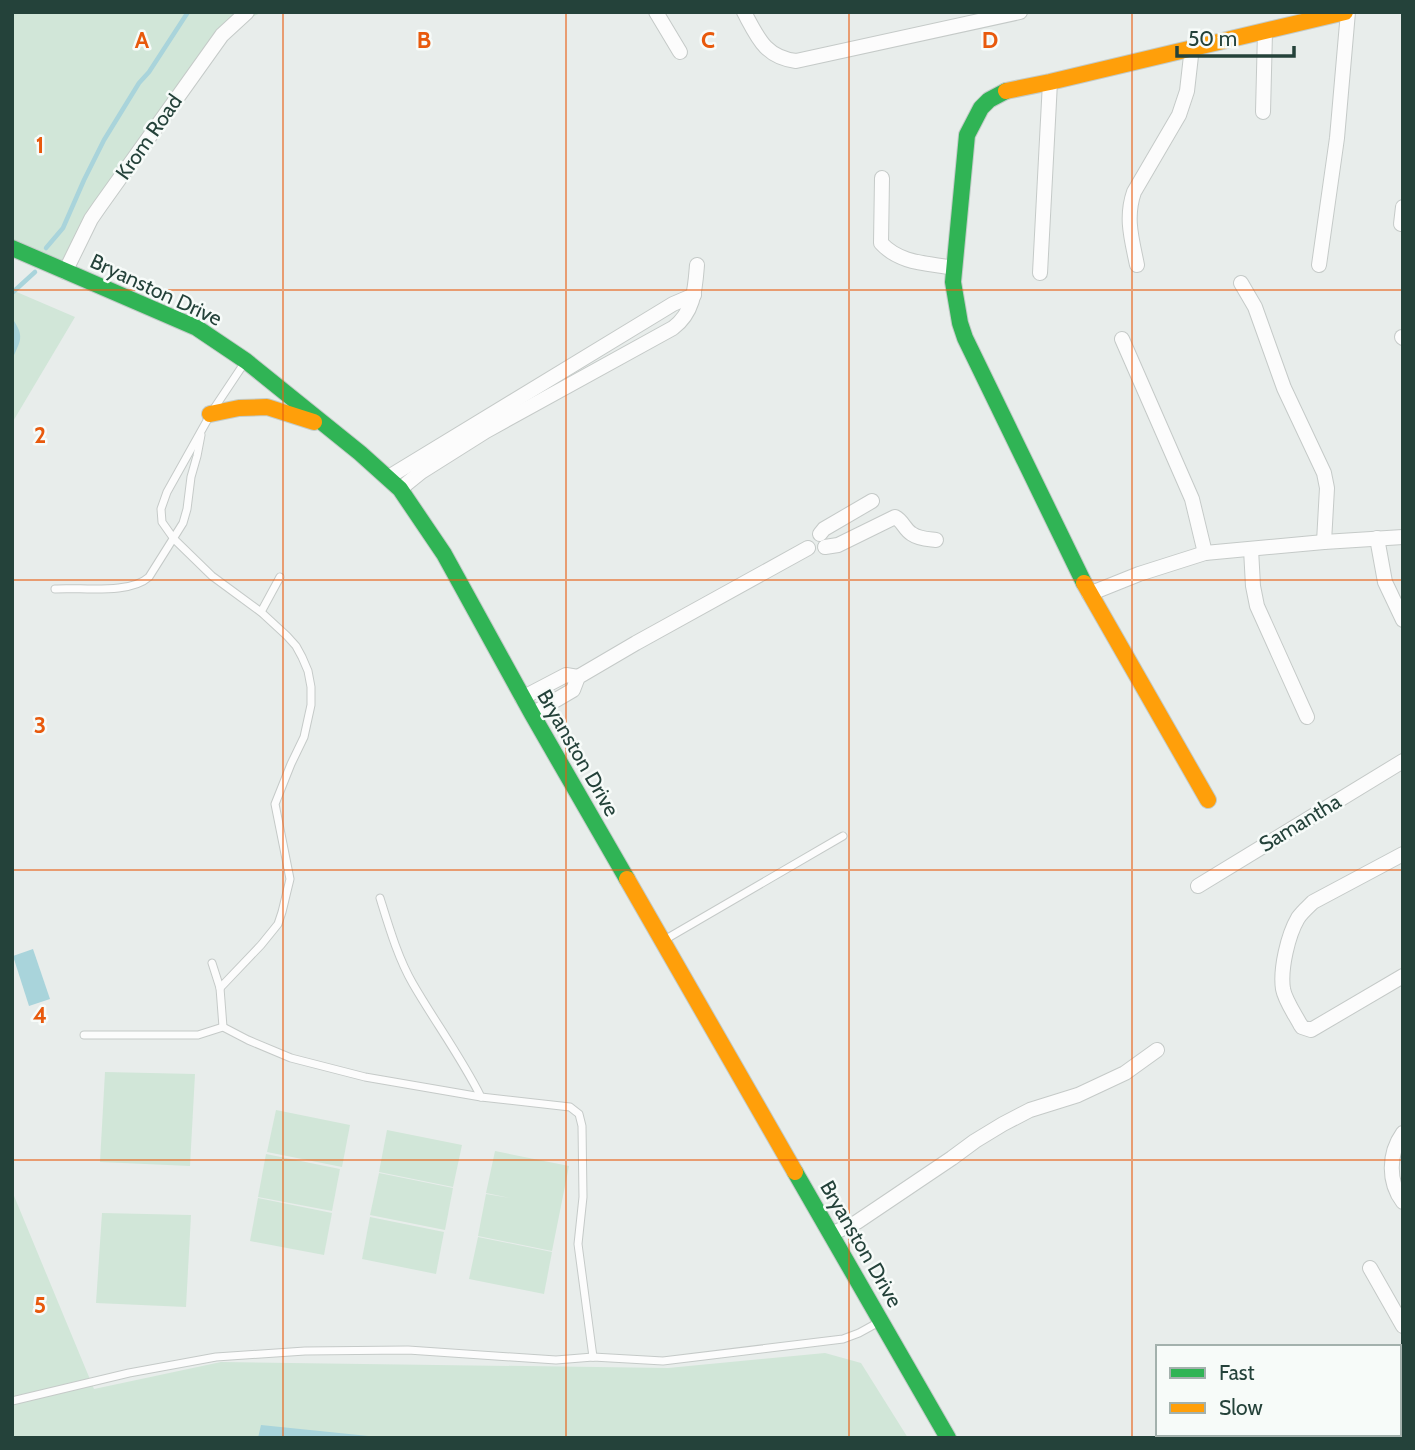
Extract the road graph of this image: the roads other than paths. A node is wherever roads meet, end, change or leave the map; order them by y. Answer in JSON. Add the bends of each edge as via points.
{"nodes":[{"id":1,"x":247,"y":12,"type":"edge"},
{"id":2,"x":656,"y":12,"type":"edge"},
{"id":3,"x":744,"y":12,"type":"edge"},
{"id":4,"x":1020,"y":12,"type":"edge"},
{"id":5,"x":1346,"y":12,"type":"edge"},
{"id":6,"x":1265,"y":32,"type":"junction"},
{"id":7,"x":1192,"y":47,"type":"junction"},
{"id":8,"x":680,"y":52,"type":"dead end"},
{"id":9,"x":1049,"y":82,"type":"junction"},
{"id":10,"x":1263,"y":111,"type":"dead end"},
{"id":11,"x":882,"y":178,"type":"dead end"},
{"id":12,"x":1403,"y":207,"type":"edge"},
{"id":13,"x":1401,"y":225,"type":"dead end"},
{"id":14,"x":12,"y":248,"type":"edge"},
{"id":15,"x":697,"y":265,"type":"dead end"},
{"id":16,"x":1137,"y":265,"type":"dead end"},
{"id":17,"x":1320,"y":265,"type":"dead end"},
{"id":18,"x":954,"y":268,"type":"junction"},
{"id":19,"x":65,"y":272,"type":"junction"},
{"id":20,"x":1040,"y":273,"type":"dead end"},
{"id":21,"x":1241,"y":283,"type":"dead end"},
{"id":22,"x":694,"y":295,"type":"junction"},
{"id":23,"x":1122,"y":339,"type":"dead end"},
{"id":24,"x":246,"y":361,"type":"junction"},
{"id":25,"x":210,"y":414,"type":"junction"},
{"id":26,"x":326,"y":426,"type":"junction"},
{"id":27,"x":202,"y":431,"type":"junction"},
{"id":28,"x":387,"y":478,"type":"junction"},
{"id":29,"x":400,"y":489,"type":"junction"},
{"id":30,"x":872,"y":501,"type":"dead end"},
{"id":31,"x":1403,"y":537,"type":"edge"},
{"id":32,"x":1377,"y":538,"type":"junction"},
{"id":33,"x":174,"y":539,"type":"junction"},
{"id":34,"x":823,"y":540,"type":"junction"},
{"id":35,"x":936,"y":540,"type":"dead end"},
{"id":36,"x":1324,"y":542,"type":"junction"},
{"id":37,"x":1251,"y":549,"type":"junction"},
{"id":38,"x":1205,"y":554,"type":"junction"},
{"id":39,"x":280,"y":577,"type":"dead end"},
{"id":40,"x":55,"y":589,"type":"dead end"},
{"id":41,"x":1089,"y":594,"type":"junction"},
{"id":42,"x":261,"y":612,"type":"junction"},
{"id":43,"x":1403,"y":620,"type":"edge"},
{"id":44,"x":578,"y":677,"type":"junction"},
{"id":45,"x":522,"y":698,"type":"junction"},
{"id":46,"x":532,"y":714,"type":"junction"},
{"id":47,"x":1307,"y":717,"type":"dead end"},
{"id":48,"x":1403,"y":761,"type":"edge"},
{"id":49,"x":1208,"y":800,"type":"dead end"},
{"id":50,"x":843,"y":836,"type":"dead end"},
{"id":51,"x":1403,"y":855,"type":"edge"},
{"id":52,"x":1198,"y":886,"type":"dead end"},
{"id":53,"x":380,"y":898,"type":"dead end"},
{"id":54,"x":662,"y":941,"type":"junction"},
{"id":55,"x":212,"y":963,"type":"dead end"},
{"id":56,"x":1403,"y":976,"type":"edge"},
{"id":57,"x":220,"y":988,"type":"junction"},
{"id":58,"x":223,"y":1027,"type":"junction"},
{"id":59,"x":84,"y":1035,"type":"dead end"},
{"id":60,"x":1157,"y":1050,"type":"dead end"},
{"id":61,"x":481,"y":1097,"type":"junction"},
{"id":62,"x":1403,"y":1133,"type":"edge"},
{"id":63,"x":1403,"y":1202,"type":"edge"},
{"id":64,"x":831,"y":1234,"type":"junction"},
{"id":65,"x":1370,"y":1268,"type":"dead end"},
{"id":66,"x":881,"y":1321,"type":"junction"},
{"id":67,"x":1403,"y":1326,"type":"edge"},
{"id":68,"x":593,"y":1357,"type":"junction"},
{"id":69,"x":12,"y":1401,"type":"edge"},
{"id":70,"x":948,"y":1438,"type":"edge"}],
"edges":[{"from":1,"to":19,"type":"street","name":"Krom Road","via":[[222,35],[100,206]]},
{"from":2,"to":8,"type":"street"},
{"from":3,"to":4,"type":"street","via":[[768,51],[796,61]]},
{"from":5,"to":6,"type":"street"},
{"from":5,"to":17,"type":"street","via":[[1337,138]]},
{"from":6,"to":7,"type":"street"},
{"from":6,"to":10,"type":"street"},
{"from":7,"to":9,"type":"street"},
{"from":7,"to":16,"type":"street","via":[[1179,115],[1130,203],[1129,227]]},
{"from":9,"to":18,"type":"street","via":[[999,92],[973,117],[967,135]]},
{"from":9,"to":20,"type":"street"},
{"from":11,"to":18,"type":"street","via":[[881,243],[889,252],[916,262]]},
{"from":12,"to":13,"type":"street"},
{"from":14,"to":19,"type":"street","name":"Bryanston Drive"},
{"from":15,"to":22,"type":"street"},
{"from":18,"to":41,"type":"street","via":[[965,338]]},
{"from":19,"to":24,"type":"street","name":"Bryanston Drive","via":[[197,328]]},
{"from":21,"to":36,"type":"street","via":[[1324,473]]},
{"from":22,"to":28,"type":"street"},
{"from":22,"to":29,"type":"street","via":[[687,315],[673,328],[486,431]]},
{"from":23,"to":38,"type":"street","via":[[1192,499]]},
{"from":24,"to":25,"type":"lane"},
{"from":24,"to":26,"type":"street","name":"Bryanston Drive"},
{"from":25,"to":26,"type":"street","via":[[267,407]]},
{"from":25,"to":27,"type":"lane"},
{"from":26,"to":28,"type":"street","name":"Bryanston Drive"},
{"from":27,"to":33,"type":"lane","via":[[186,517]]},
{"from":27,"to":33,"type":"lane","via":[[163,501],[162,522]]},
{"from":28,"to":29,"type":"street","name":"Bryanston Drive"},
{"from":29,"to":45,"type":"street","name":"Bryanston Drive","via":[[444,554]]},
{"from":30,"to":34,"type":"street","via":[[824,529]]},
{"from":31,"to":32,"type":"street"},
{"from":32,"to":36,"type":"street"},
{"from":32,"to":43,"type":"street","via":[[1385,582]]},
{"from":33,"to":40,"type":"lane","via":[[143,582]]},
{"from":33,"to":42,"type":"lane","via":[[212,576]]},
{"from":34,"to":35,"type":"street","via":[[838,545],[895,517],[912,535]]},
{"from":34,"to":44,"type":"street","via":[[812,534],[808,548]]},
{"from":36,"to":37,"type":"street"},
{"from":37,"to":38,"type":"street"},
{"from":37,"to":47,"type":"street","via":[[1257,607]]},
{"from":38,"to":41,"type":"street"},
{"from":39,"to":42,"type":"lane"},
{"from":41,"to":49,"type":"street"},
{"from":42,"to":57,"type":"lane","via":[[302,657],[311,705],[304,737],[275,804],[290,879],[282,912],[261,945]]},
{"from":44,"to":45,"type":"street","via":[[566,675]]},
{"from":44,"to":46,"type":"street","via":[[573,690]]},
{"from":45,"to":46,"type":"street","name":"Bryanston Drive"},
{"from":46,"to":54,"type":"street","name":"Bryanston Drive"},
{"from":48,"to":52,"type":"street","name":"Samantha"},
{"from":50,"to":54,"type":"lane"},
{"from":51,"to":56,"type":"street","via":[[1306,908],[1298,917],[1285,957],[1283,990],[1302,1027],[1311,1030]]},
{"from":53,"to":61,"type":"lane","via":[[412,982]]},
{"from":54,"to":64,"type":"street","name":"Bryanston Drive"},
{"from":55,"to":57,"type":"lane"},
{"from":57,"to":58,"type":"lane"},
{"from":58,"to":59,"type":"lane","via":[[198,1035]]},
{"from":58,"to":61,"type":"lane","via":[[315,1065]]},
{"from":60,"to":64,"type":"street","via":[[1125,1073],[1003,1124],[857,1222]]},
{"from":61,"to":68,"type":"lane","via":[[570,1107],[579,1114],[583,1197],[578,1244]]},
{"from":62,"to":63,"type":"street","via":[[1392,1158],[1392,1179]]},
{"from":64,"to":66,"type":"street","name":"Bryanston Drive"},
{"from":65,"to":67,"type":"street"},
{"from":66,"to":68,"type":"lane","via":[[843,1339],[804,1345],[663,1361]]},
{"from":66,"to":70,"type":"street","name":"Bryanston Drive"},
{"from":68,"to":69,"type":"lane","via":[[556,1360],[408,1350],[216,1357]]}]}
